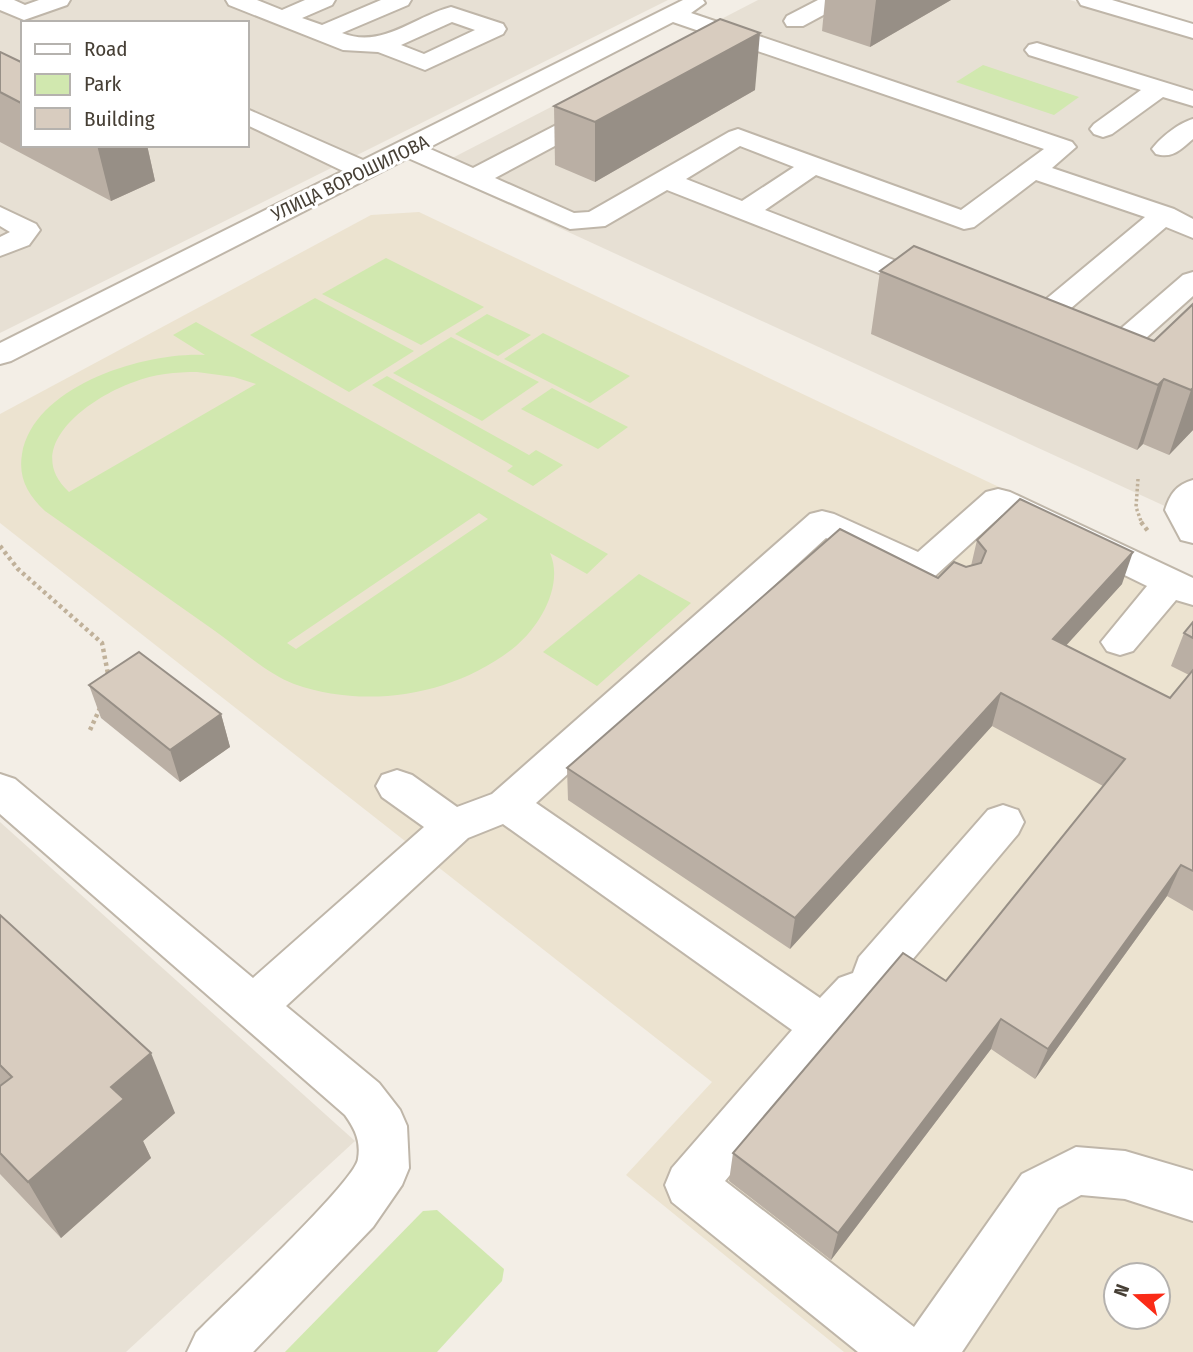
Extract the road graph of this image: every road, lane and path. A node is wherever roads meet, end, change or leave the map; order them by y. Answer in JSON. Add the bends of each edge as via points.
{"nodes":[{"id":1,"x":59,"y":0,"type":"edge"},
{"id":2,"x":237,"y":0,"type":"edge"},
{"id":3,"x":324,"y":0,"type":"edge"},
{"id":4,"x":400,"y":0,"type":"edge"},
{"id":5,"x":700,"y":0,"type":"edge"},
{"id":6,"x":834,"y":0,"type":"edge"},
{"id":7,"x":1089,"y":0,"type":"edge"},
{"id":8,"x":0,"y":2,"type":"edge"},
{"id":9,"x":450,"y":7,"type":"edge"},
{"id":10,"x":24,"y":13,"type":"junction"},
{"id":11,"x":671,"y":15,"type":"junction"},
{"id":12,"x":282,"y":18,"type":"junction"},
{"id":13,"x":40,"y":21,"type":"edge"},
{"id":14,"x":795,"y":21,"type":"dead end"},
{"id":15,"x":0,"y":22,"type":"edge"},
{"id":16,"x":1193,"y":31,"type":"edge"},
{"id":17,"x":323,"y":33,"type":"junction"},
{"id":18,"x":738,"y":38,"type":"junction"},
{"id":19,"x":381,"y":45,"type":"junction"},
{"id":20,"x":1037,"y":50,"type":"dead end"},
{"id":21,"x":714,"y":51,"type":"edge"},
{"id":22,"x":1160,"y":88,"type":"junction"},
{"id":23,"x":1193,"y":99,"type":"edge"},
{"id":24,"x":618,"y":102,"type":"edge"},
{"id":25,"x":248,"y":116,"type":"edge"},
{"id":26,"x":1193,"y":127,"type":"edge"},
{"id":27,"x":1103,"y":129,"type":"dead end"},
{"id":28,"x":409,"y":149,"type":"junction"},
{"id":29,"x":1165,"y":149,"type":"dead end"},
{"id":30,"x":814,"y":165,"type":"junction"},
{"id":31,"x":1034,"y":170,"type":"junction"},
{"id":32,"x":365,"y":171,"type":"junction"},
{"id":33,"x":474,"y":178,"type":"junction"},
{"id":34,"x":665,"y":180,"type":"junction"},
{"id":35,"x":1,"y":201,"type":"edge"},
{"id":36,"x":745,"y":211,"type":"junction"},
{"id":37,"x":1164,"y":215,"type":"junction"},
{"id":38,"x":1193,"y":230,"type":"edge"},
{"id":39,"x":0,"y":248,"type":"edge"},
{"id":40,"x":1193,"y":281,"type":"edge"},
{"id":41,"x":958,"y":296,"type":"edge"},
{"id":42,"x":0,"y":355,"type":"edge"},
{"id":43,"x":1193,"y":491,"type":"edge"},
{"id":44,"x":1193,"y":533,"type":"edge"},
{"id":45,"x":0,"y":546,"type":"edge"},
{"id":46,"x":922,"y":568,"type":"junction"},
{"id":47,"x":958,"y":585,"type":"edge"},
{"id":48,"x":1182,"y":587,"type":"edge"},
{"id":49,"x":1120,"y":642,"type":"dead end"},
{"id":50,"x":110,"y":685,"type":"edge"},
{"id":51,"x":105,"y":697,"type":"edge"},
{"id":52,"x":90,"y":730,"type":"dead end"},
{"id":53,"x":397,"y":786,"type":"dead end"},
{"id":54,"x":0,"y":790,"type":"edge"},
{"id":55,"x":507,"y":805,"type":"junction"},
{"id":56,"x":1003,"y":822,"type":"dead end"},
{"id":57,"x":453,"y":826,"type":"junction"},
{"id":58,"x":253,"y":1007,"type":"junction"},
{"id":59,"x":824,"y":1027,"type":"junction"},
{"id":60,"x":1193,"y":1196,"type":"edge"},
{"id":61,"x":215,"y":1352,"type":"edge"},
{"id":62,"x":902,"y":1352,"type":"edge"},
{"id":63,"x":930,"y":1352,"type":"edge"}],
"edges":[{"from":1,"to":10,"type":"street"},
{"from":2,"to":12,"type":"street"},
{"from":3,"to":12,"type":"street"},
{"from":4,"to":17,"type":"street"},
{"from":5,"to":11,"type":"street","name":"УЛИЦА ВОРОШИЛОВА"},
{"from":6,"to":14,"type":"street"},
{"from":7,"to":16,"type":"street"},
{"from":8,"to":10,"type":"street"},
{"from":9,"to":19,"type":"street"},
{"from":9,"to":19,"type":"street","via":[[495,29],[425,62]]},
{"from":10,"to":13,"type":"street"},
{"from":10,"to":15,"type":"street"},
{"from":11,"to":18,"type":"street"},
{"from":11,"to":28,"type":"street","name":"УЛИЦА ВОРОШИЛОВА"},
{"from":12,"to":17,"type":"street"},
{"from":17,"to":19,"type":"street","via":[[351,45]]},
{"from":18,"to":21,"type":"street"},
{"from":18,"to":31,"type":"street","via":[[1063,147]]},
{"from":20,"to":22,"type":"street"},
{"from":22,"to":23,"type":"street"},
{"from":22,"to":27,"type":"street"},
{"from":24,"to":33,"type":"street"},
{"from":25,"to":32,"type":"street"},
{"from":26,"to":29,"type":"street"},
{"from":28,"to":32,"type":"street","name":"УЛИЦА ВОРОШИЛОВА"},
{"from":28,"to":33,"type":"street"},
{"from":30,"to":31,"type":"street","via":[[964,221]]},
{"from":30,"to":34,"type":"street","via":[[738,137]]},
{"from":30,"to":36,"type":"street"},
{"from":31,"to":37,"type":"street"},
{"from":32,"to":42,"type":"street","name":"УЛИЦА ВОРОШИЛОВА"},
{"from":33,"to":34,"type":"street","via":[[570,221],[595,220]]},
{"from":34,"to":36,"type":"street"},
{"from":35,"to":39,"type":"street","via":[[26,230]]},
{"from":36,"to":41,"type":"street"},
{"from":37,"to":38,"type":"street"},
{"from":37,"to":40,"type":"street","via":[[1042,329],[1107,356]]},
{"from":43,"to":44,"type":"street","via":[[1182,510]]},
{"from":45,"to":50,"type":"path","via":[[18,569],[102,643]]},
{"from":46,"to":47,"type":"street"},
{"from":46,"to":48,"type":"street","via":[[998,500]]},
{"from":46,"to":55,"type":"street","via":[[822,522]]},
{"from":48,"to":49,"type":"street"},
{"from":51,"to":52,"type":"path"},
{"from":53,"to":57,"type":"street"},
{"from":54,"to":58,"type":"street"},
{"from":55,"to":57,"type":"street"},
{"from":55,"to":59,"type":"street"},
{"from":56,"to":59,"type":"street"},
{"from":57,"to":58,"type":"street"},
{"from":58,"to":61,"type":"street","via":[[362,1099],[383,1126],[384,1168],[355,1209]]},
{"from":59,"to":62,"type":"street","via":[[690,1185]]},
{"from":60,"to":63,"type":"street","via":[[1125,1175],[1076,1171],[1040,1191]]}]}
